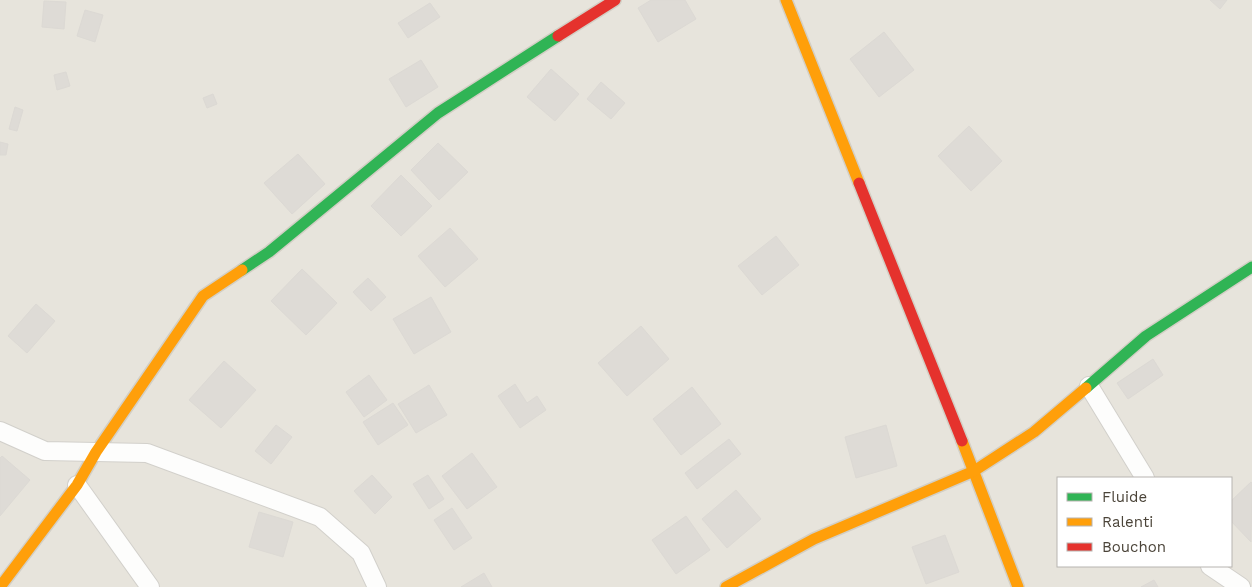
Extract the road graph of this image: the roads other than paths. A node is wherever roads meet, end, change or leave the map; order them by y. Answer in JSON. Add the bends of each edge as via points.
{"nodes":[{"id":1,"x":615,"y":0,"type":"edge"},
{"id":2,"x":786,"y":0,"type":"edge"},
{"id":3,"x":1252,"y":266,"type":"edge"},
{"id":4,"x":1089,"y":386,"type":"junction"},
{"id":5,"x":0,"y":431,"type":"edge"},
{"id":6,"x":96,"y":452,"type":"junction"},
{"id":7,"x":974,"y":471,"type":"junction"},
{"id":8,"x":1144,"y":477,"type":"edge"},
{"id":9,"x":76,"y":485,"type":"junction"},
{"id":10,"x":1211,"y":567,"type":"edge"},
{"id":11,"x":0,"y":587,"type":"edge"},
{"id":12,"x":150,"y":587,"type":"edge"},
{"id":13,"x":377,"y":587,"type":"edge"},
{"id":14,"x":726,"y":587,"type":"edge"},
{"id":15,"x":1018,"y":587,"type":"edge"},
{"id":16,"x":1241,"y":587,"type":"edge"}],
"edges":[{"from":1,"to":6,"type":"street","via":[[438,113],[269,252],[203,296]]},
{"from":2,"to":7,"type":"street"},
{"from":3,"to":4,"type":"street","via":[[1146,336]]},
{"from":4,"to":7,"type":"street","via":[[1034,432]]},
{"from":4,"to":8,"type":"street"},
{"from":5,"to":6,"type":"street","via":[[45,452]]},
{"from":6,"to":9,"type":"street"},
{"from":6,"to":13,"type":"street","via":[[147,453],[320,517],[361,553]]},
{"from":7,"to":14,"type":"street","via":[[814,539]]},
{"from":7,"to":15,"type":"street"},
{"from":9,"to":11,"type":"street"},
{"from":9,"to":12,"type":"street"},
{"from":10,"to":16,"type":"street"}]}
